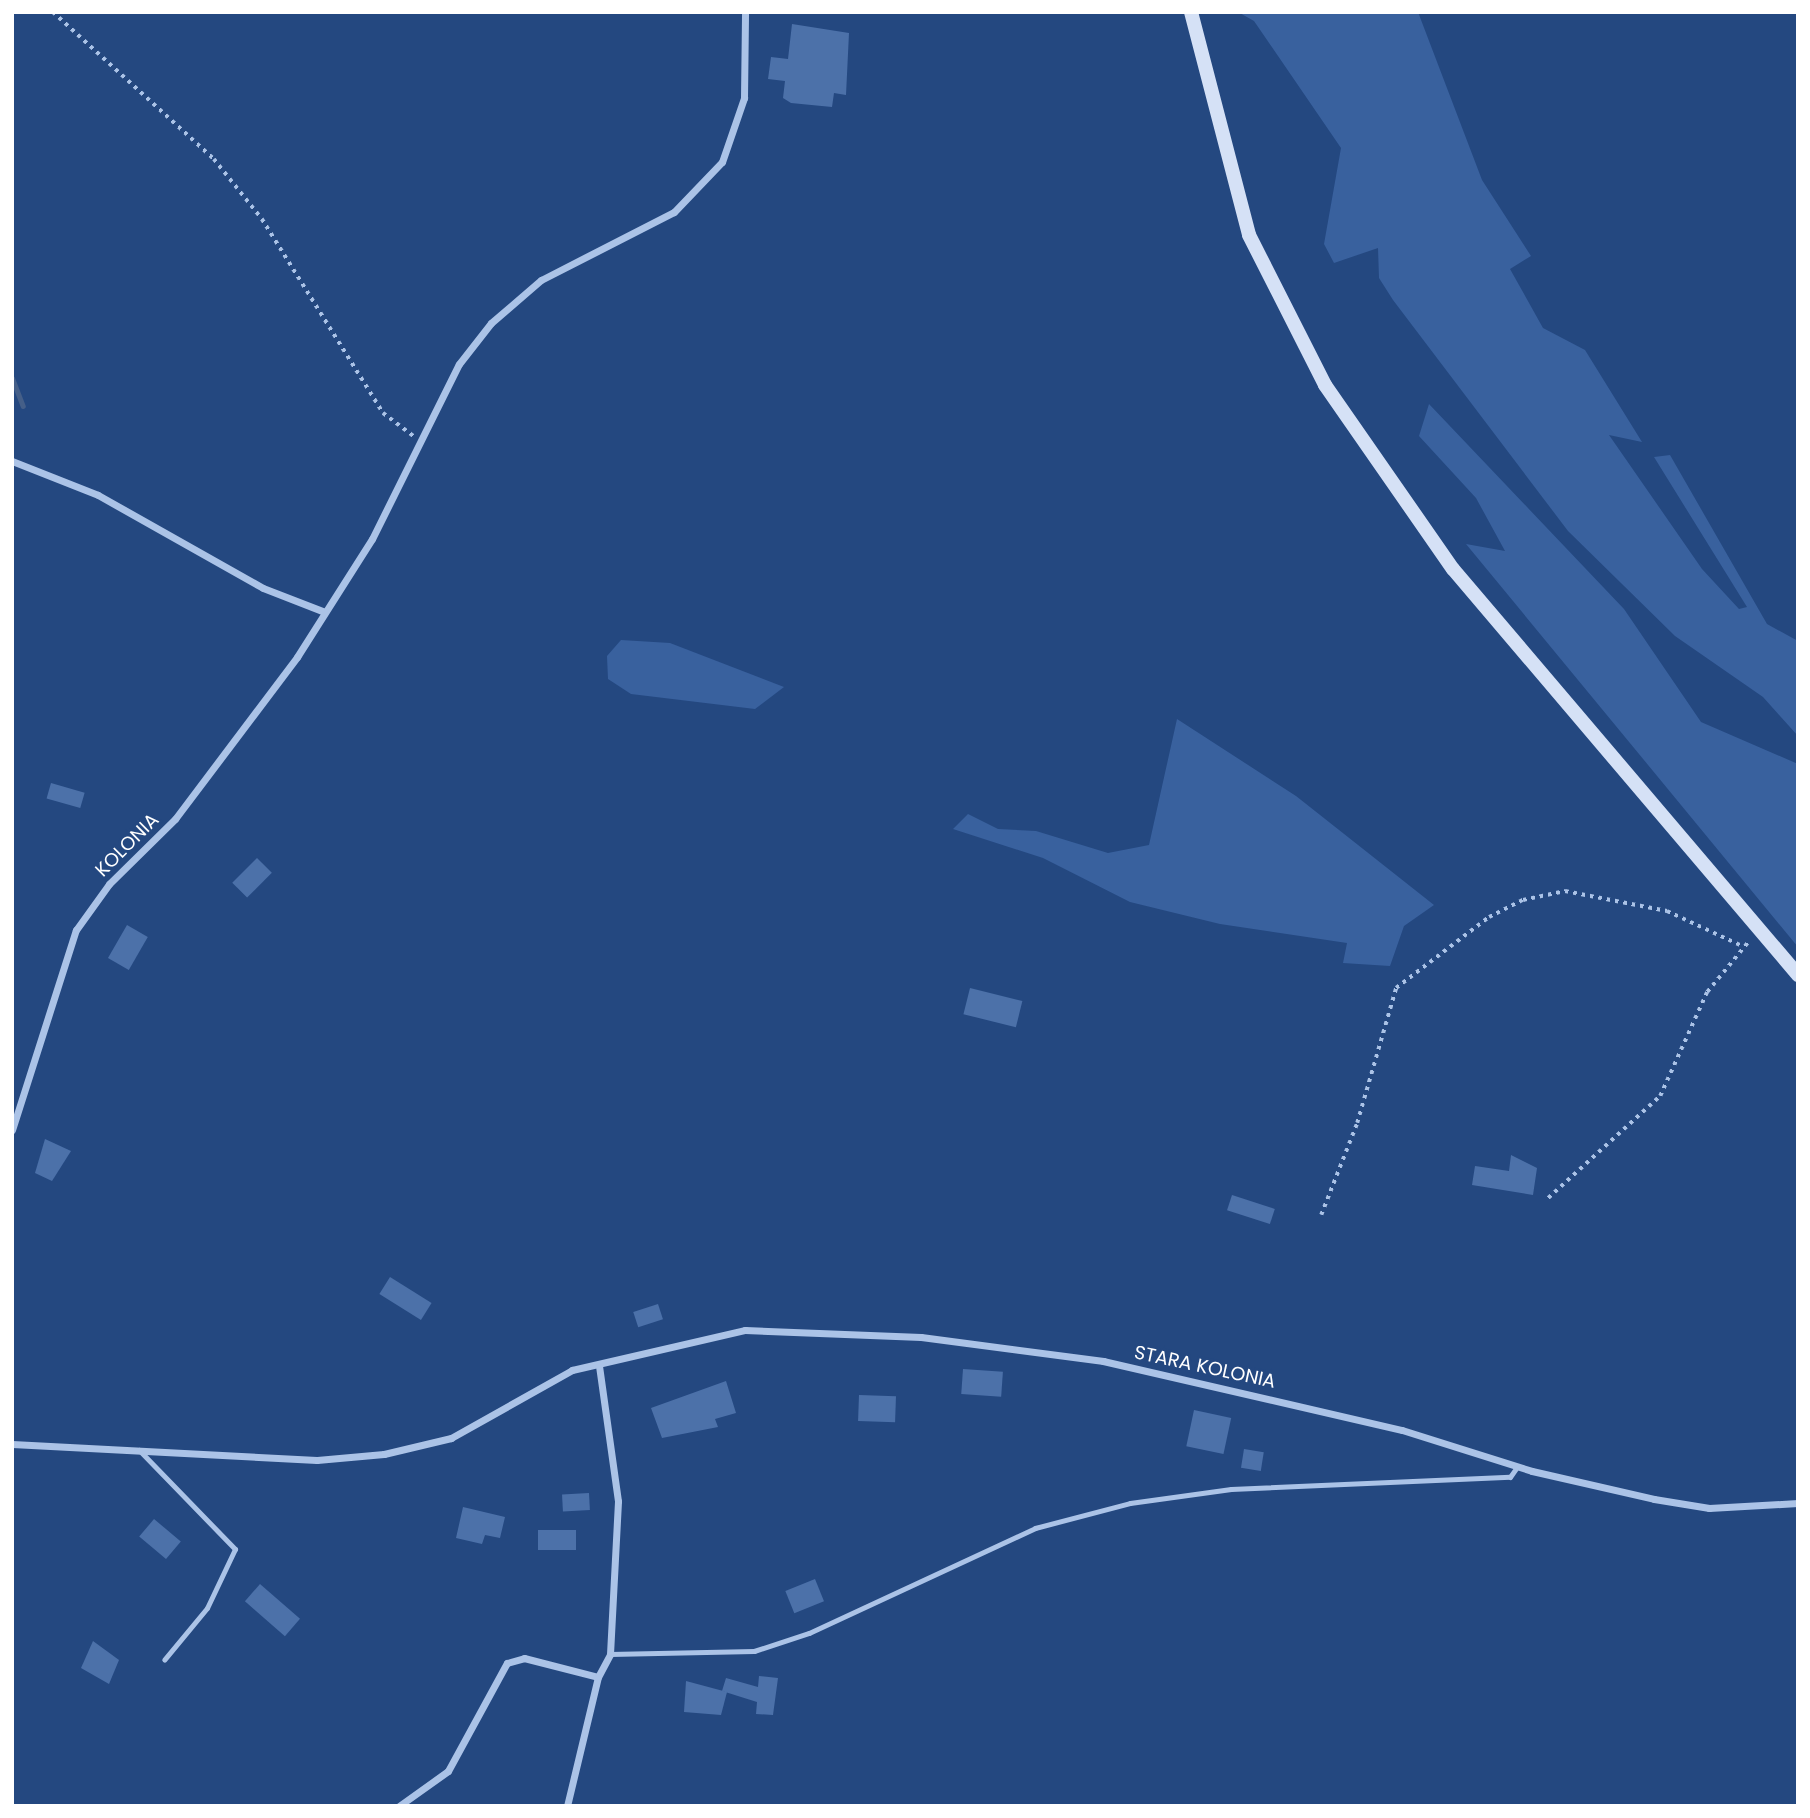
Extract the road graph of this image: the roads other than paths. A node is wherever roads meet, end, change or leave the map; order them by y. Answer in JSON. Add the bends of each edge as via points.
{"nodes":[{"id":1,"x":745,"y":12,"type":"edge"},
{"id":2,"x":1191,"y":12,"type":"edge"},
{"id":3,"x":12,"y":460,"type":"edge"},
{"id":4,"x":325,"y":612,"type":"junction"},
{"id":5,"x":1798,"y":975,"type":"edge"},
{"id":6,"x":12,"y":1130,"type":"edge"},
{"id":7,"x":599,"y":1366,"type":"junction"},
{"id":8,"x":12,"y":1444,"type":"edge"},
{"id":9,"x":139,"y":1450,"type":"junction"},
{"id":10,"x":1517,"y":1467,"type":"junction"},
{"id":11,"x":1798,"y":1503,"type":"edge"},
{"id":12,"x":610,"y":1654,"type":"junction"},
{"id":13,"x":164,"y":1660,"type":"dead end"},
{"id":14,"x":598,"y":1677,"type":"junction"},
{"id":15,"x":399,"y":1806,"type":"edge"},
{"id":16,"x":568,"y":1806,"type":"edge"}],
"edges":[{"from":1,"to":4,"type":"street","name":"KOLONIA","via":[[744,98],[722,162],[674,212],[541,280],[491,323],[459,364],[372,539]]},
{"from":2,"to":5,"type":"main road","via":[[1249,235],[1325,385],[1453,569]]},
{"from":3,"to":4,"type":"street","via":[[98,495],[264,588]]},
{"from":4,"to":6,"type":"street","name":"KOLONIA","via":[[189,801],[109,884],[76,930]]},
{"from":7,"to":9,"type":"street","name":"STARA KOLONIA","via":[[544,1382],[451,1438],[384,1454],[317,1460]]},
{"from":7,"to":10,"type":"street","name":"STARA KOLONIA","via":[[732,1331],[921,1337],[1103,1362],[1243,1390],[1402,1430]]},
{"from":7,"to":12,"type":"street","via":[[618,1501]]},
{"from":8,"to":9,"type":"street","name":"STARA KOLONIA"},
{"from":9,"to":13,"type":"lane","via":[[235,1549],[207,1608]]},
{"from":10,"to":11,"type":"street","name":"STARA KOLONIA","via":[[1709,1508]]},
{"from":10,"to":12,"type":"lane","via":[[1510,1477],[1231,1489],[1130,1503],[1035,1528],[809,1633],[754,1651]]},
{"from":12,"to":14,"type":"street"},
{"from":14,"to":15,"type":"street","via":[[524,1658],[507,1663],[448,1771]]},
{"from":14,"to":16,"type":"street"}]}
